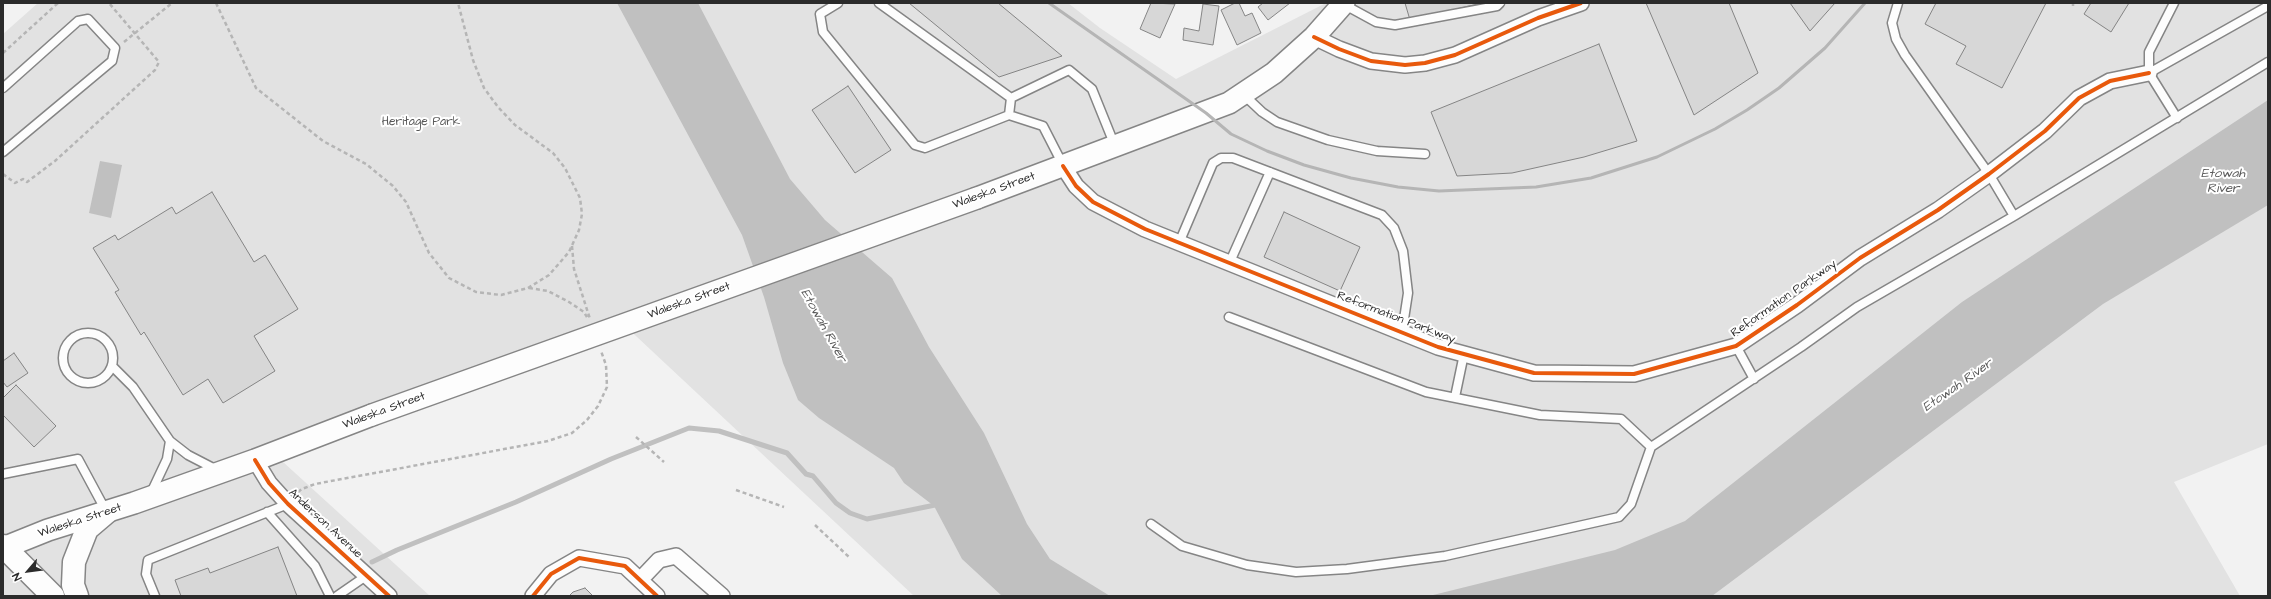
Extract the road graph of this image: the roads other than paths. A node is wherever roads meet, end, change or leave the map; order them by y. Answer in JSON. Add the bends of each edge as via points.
{"nodes":[{"id":1,"x":838,"y":3,"type":"edge"},
{"id":2,"x":879,"y":3,"type":"edge"},
{"id":3,"x":1500,"y":3,"type":"edge"},
{"id":4,"x":1581,"y":3,"type":"edge"},
{"id":5,"x":1898,"y":3,"type":"edge"},
{"id":6,"x":2174,"y":3,"type":"edge"},
{"id":7,"x":1343,"y":4,"type":"edge"},
{"id":8,"x":2268,"y":6,"type":"edge"},
{"id":9,"x":1314,"y":37,"type":"junction"},
{"id":10,"x":2268,"y":62,"type":"edge"},
{"id":11,"x":2148,"y":73,"type":"junction"},
{"id":12,"x":3,"y":88,"type":"edge"},
{"id":13,"x":1244,"y":95,"type":"junction"},
{"id":14,"x":1011,"y":98,"type":"junction"},
{"id":15,"x":1009,"y":115,"type":"junction"},
{"id":16,"x":2177,"y":118,"type":"junction"},
{"id":17,"x":1115,"y":146,"type":"junction"},
{"id":18,"x":3,"y":152,"type":"edge"},
{"id":19,"x":1425,"y":154,"type":"dead end"},
{"id":20,"x":1063,"y":166,"type":"junction"},
{"id":21,"x":1270,"y":172,"type":"junction"},
{"id":22,"x":1989,"y":174,"type":"junction"},
{"id":23,"x":2014,"y":216,"type":"junction"},
{"id":24,"x":1179,"y":243,"type":"junction"},
{"id":25,"x":1229,"y":264,"type":"junction"},
{"id":26,"x":1229,"y":317,"type":"dead end"},
{"id":27,"x":1402,"y":332,"type":"junction"},
{"id":28,"x":1736,"y":346,"type":"junction"},
{"id":29,"x":1464,"y":354,"type":"junction"},
{"id":30,"x":112,"y":366,"type":"junction"},
{"id":31,"x":1754,"y":379,"type":"junction"},
{"id":32,"x":1455,"y":397,"type":"junction"},
{"id":33,"x":170,"y":441,"type":"junction"},
{"id":34,"x":1651,"y":447,"type":"junction"},
{"id":35,"x":256,"y":460,"type":"junction"},
{"id":36,"x":222,"y":472,"type":"junction"},
{"id":37,"x":3,"y":474,"type":"edge"},
{"id":38,"x":149,"y":498,"type":"junction"},
{"id":39,"x":288,"y":504,"type":"junction"},
{"id":40,"x":106,"y":512,"type":"junction"},
{"id":41,"x":267,"y":512,"type":"junction"},
{"id":42,"x":1151,"y":524,"type":"dead end"},
{"id":43,"x":3,"y":547,"type":"edge"},
{"id":44,"x":366,"y":576,"type":"junction"},
{"id":45,"x":640,"y":580,"type":"junction"},
{"id":46,"x":53,"y":596,"type":"edge"},
{"id":47,"x":77,"y":596,"type":"edge"},
{"id":48,"x":155,"y":596,"type":"edge"},
{"id":49,"x":330,"y":596,"type":"edge"},
{"id":50,"x":337,"y":596,"type":"edge"},
{"id":51,"x":389,"y":596,"type":"edge"},
{"id":52,"x":533,"y":596,"type":"edge"},
{"id":53,"x":657,"y":596,"type":"edge"},
{"id":54,"x":722,"y":596,"type":"edge"}],
"edges":[{"from":1,"to":15,"type":"lane","via":[[820,14],[823,32],[915,145],[925,148]]},
{"from":2,"to":14,"type":"lane"},
{"from":3,"to":7,"type":"lane","via":[[1497,6],[1395,25],[1376,22]]},
{"from":4,"to":9,"type":"street","via":[[1538,18],[1455,55],[1425,63],[1405,65],[1371,61]]},
{"from":5,"to":22,"type":"lane","via":[[1892,23],[1899,44]]},
{"from":6,"to":11,"type":"lane","via":[[2149,52]]},
{"from":7,"to":9,"type":"main road","name":"Waleska Street"},
{"from":8,"to":11,"type":"lane"},
{"from":9,"to":13,"type":"main road","name":"Waleska Street","via":[[1274,73]]},
{"from":10,"to":16,"type":"lane"},
{"from":11,"to":16,"type":"lane"},
{"from":11,"to":22,"type":"street","name":"Reformation Parkway","via":[[2110,80],[2079,98],[2045,131]]},
{"from":12,"to":18,"type":"lane","via":[[78,21],[88,19],[116,48],[112,61]]},
{"from":13,"to":17,"type":"main road","name":"Waleska Street","via":[[1206,113]]},
{"from":13,"to":19,"type":"lane","via":[[1277,122],[1328,140],[1378,151]]},
{"from":14,"to":15,"type":"lane"},
{"from":14,"to":17,"type":"lane","via":[[1069,70],[1092,89]]},
{"from":15,"to":20,"type":"lane","via":[[1043,126]]},
{"from":16,"to":23,"type":"lane"},
{"from":17,"to":20,"type":"main road","name":"Waleska Street"},
{"from":20,"to":24,"type":"street","name":"Reformation Parkway","via":[[1076,186],[1093,202]]},
{"from":20,"to":35,"type":"main road","name":"Waleska Street","bridge":true,"via":[[372,415]]},
{"from":21,"to":24,"type":"lane","via":[[1234,158],[1221,158],[1212,163]]},
{"from":21,"to":25,"type":"lane"},
{"from":21,"to":27,"type":"lane","via":[[1382,215],[1394,228],[1403,251],[1408,293]]},
{"from":22,"to":23,"type":"lane"},
{"from":22,"to":28,"type":"street","name":"Reformation Parkway","via":[[1938,210],[1860,258]]},
{"from":23,"to":31,"type":"lane","via":[[1857,307]]},
{"from":24,"to":25,"type":"street","name":"Reformation Parkway"},
{"from":25,"to":27,"type":"street","name":"Reformation Parkway"},
{"from":26,"to":32,"type":"lane","via":[[1426,392]]},
{"from":27,"to":29,"type":"street","name":"Reformation Parkway","via":[[1438,347]]},
{"from":28,"to":29,"type":"street","name":"Reformation Parkway","via":[[1634,374],[1534,373]]},
{"from":28,"to":31,"type":"lane"},
{"from":29,"to":32,"type":"lane"},
{"from":30,"to":30,"type":"lane","via":[[111,347],[97,335],[78,335],[65,349],[66,369],[72,377],[81,382],[101,380]]},
{"from":30,"to":33,"type":"lane","via":[[133,387]]},
{"from":31,"to":34,"type":"lane"},
{"from":32,"to":34,"type":"lane","via":[[1540,414],[1621,419]]},
{"from":33,"to":36,"type":"lane","via":[[202,463]]},
{"from":33,"to":38,"type":"lane","via":[[167,459]]},
{"from":34,"to":42,"type":"lane","via":[[1631,504],[1619,517],[1445,556],[1347,569],[1296,572],[1248,565],[1182,546]]},
{"from":35,"to":36,"type":"main road","name":"Waleska Street"},
{"from":35,"to":39,"type":"street","name":"Anderson Avenue","via":[[269,483]]},
{"from":36,"to":38,"type":"main road","name":"Waleska Street"},
{"from":37,"to":40,"type":"lane","via":[[78,459]]},
{"from":38,"to":40,"type":"main road","name":"Waleska Street"},
{"from":39,"to":41,"type":"lane"},
{"from":39,"to":44,"type":"street","name":"Anderson Avenue"},
{"from":40,"to":43,"type":"main road","name":"Waleska Street"},
{"from":40,"to":47,"type":"main road","via":[[87,530],[74,562],[74,585]]},
{"from":41,"to":48,"type":"lane","via":[[148,560],[146,574]]},
{"from":41,"to":49,"type":"lane","via":[[315,566]]},
{"from":43,"to":46,"type":"main road"},
{"from":44,"to":50,"type":"lane"},
{"from":44,"to":51,"type":"street","name":"Anderson Avenue"},
{"from":45,"to":52,"type":"street","via":[[625,566],[579,558],[551,574]]},
{"from":45,"to":53,"type":"street"},
{"from":45,"to":54,"type":"street","via":[[659,560],[676,556]]}]}
